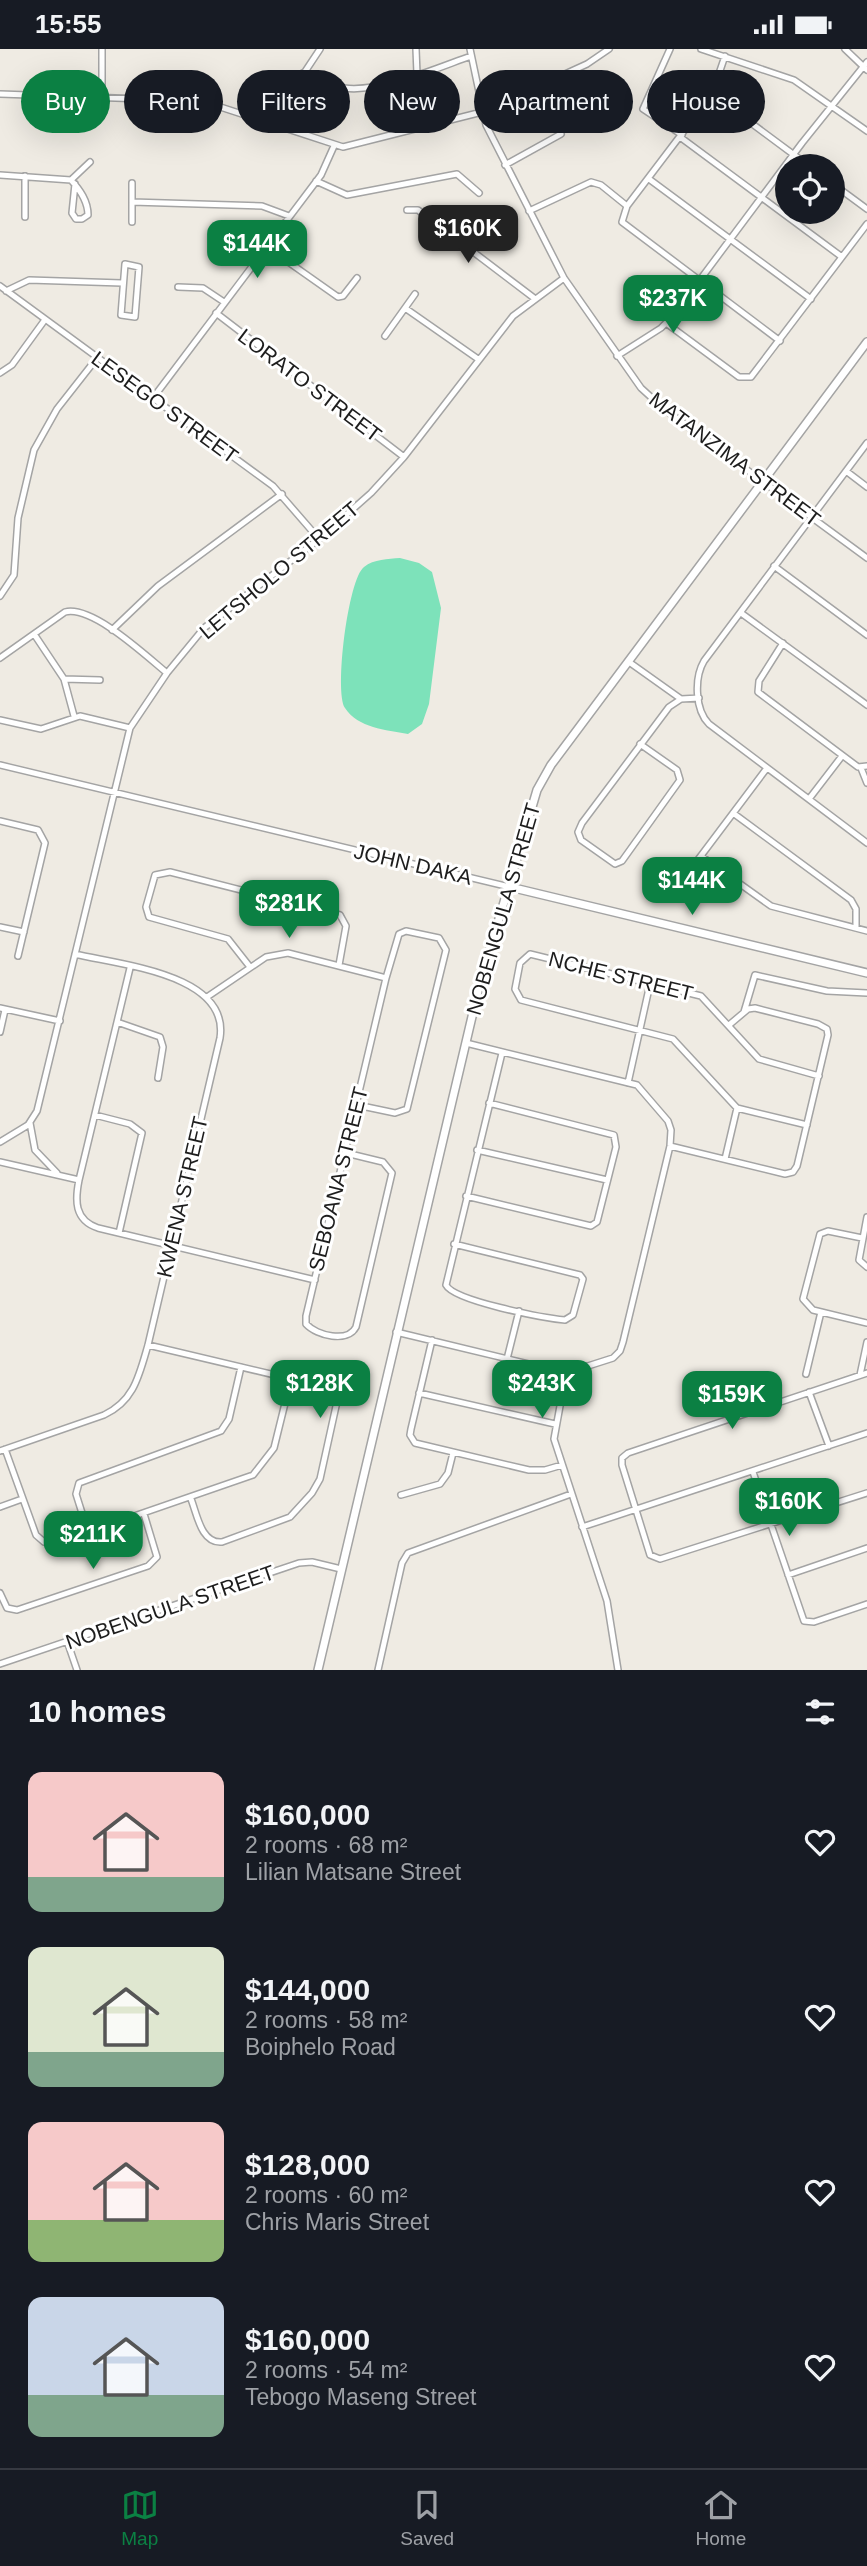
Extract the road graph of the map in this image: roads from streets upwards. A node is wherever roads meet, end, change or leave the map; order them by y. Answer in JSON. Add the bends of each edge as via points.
{"nodes":[{"id":1,"x":102,"y":49,"type":"edge"},
{"id":2,"x":320,"y":49,"type":"edge"},
{"id":3,"x":416,"y":49,"type":"edge"},
{"id":4,"x":480,"y":49,"type":"edge"},
{"id":5,"x":609,"y":49,"type":"edge"},
{"id":6,"x":670,"y":49,"type":"edge"},
{"id":7,"x":701,"y":49,"type":"edge"},
{"id":8,"x":845,"y":49,"type":"edge"},
{"id":9,"x":470,"y":52,"type":"edge"},
{"id":10,"x":725,"y":56,"type":"junction"},
{"id":11,"x":865,"y":66,"type":"edge"},
{"id":12,"x":102,"y":70,"type":"edge"},
{"id":13,"x":305,"y":70,"type":"edge"},
{"id":14,"x":417,"y":70,"type":"edge"},
{"id":15,"x":427,"y":70,"type":"edge"},
{"id":16,"x":574,"y":70,"type":"edge"},
{"id":17,"x":720,"y":70,"type":"edge"},
{"id":18,"x":474,"y":72,"type":"edge"},
{"id":19,"x":0,"y":94,"type":"edge"},
{"id":20,"x":21,"y":94,"type":"edge"},
{"id":21,"x":110,"y":96,"type":"edge"},
{"id":22,"x":831,"y":105,"type":"junction"},
{"id":23,"x":237,"y":112,"type":"edge"},
{"id":24,"x":474,"y":114,"type":"edge"},
{"id":25,"x":867,"y":131,"type":"edge"},
{"id":26,"x":298,"y":133,"type":"edge"},
{"id":27,"x":491,"y":133,"type":"edge"},
{"id":28,"x":683,"y":133,"type":"edge"},
{"id":29,"x":765,"y":133,"type":"edge"},
{"id":30,"x":561,"y":134,"type":"dead end"},
{"id":31,"x":681,"y":136,"type":"junction"},
{"id":32,"x":334,"y":146,"type":"junction"},
{"id":33,"x":793,"y":154,"type":"joint"},
{"id":34,"x":90,"y":162,"type":"dead end"},
{"id":35,"x":505,"y":165,"type":"junction"},
{"id":36,"x":0,"y":175,"type":"edge"},
{"id":37,"x":25,"y":176,"type":"junction"},
{"id":38,"x":649,"y":179,"type":"junction"},
{"id":39,"x":775,"y":179,"type":"edge"},
{"id":40,"x":316,"y":181,"type":"junction"},
{"id":41,"x":73,"y":182,"type":"junction"},
{"id":42,"x":132,"y":183,"type":"dead end"},
{"id":43,"x":845,"y":192,"type":"edge"},
{"id":44,"x":479,"y":193,"type":"dead end"},
{"id":45,"x":762,"y":197,"type":"junction"},
{"id":46,"x":132,"y":202,"type":"junction"},
{"id":47,"x":627,"y":206,"type":"junction"},
{"id":48,"x":867,"y":208,"type":"edge"},
{"id":49,"x":407,"y":210,"type":"dead end"},
{"id":50,"x":529,"y":211,"type":"junction"},
{"id":51,"x":289,"y":216,"type":"junction"},
{"id":52,"x":26,"y":217,"type":"dead end"},
{"id":53,"x":132,"y":222,"type":"dead end"},
{"id":54,"x":867,"y":224,"type":"edge"},
{"id":55,"x":731,"y":240,"type":"junction"},
{"id":56,"x":267,"y":247,"type":"junction"},
{"id":57,"x":842,"y":257,"type":"junction"},
{"id":58,"x":357,"y":278,"type":"dead end"},
{"id":59,"x":564,"y":278,"type":"junction"},
{"id":60,"x":699,"y":281,"type":"junction"},
{"id":61,"x":122,"y":283,"type":"junction"},
{"id":62,"x":0,"y":286,"type":"edge"},
{"id":63,"x":178,"y":287,"type":"dead end"},
{"id":64,"x":6,"y":291,"type":"junction"},
{"id":65,"x":415,"y":294,"type":"dead end"},
{"id":66,"x":534,"y":297,"type":"junction"},
{"id":67,"x":811,"y":299,"type":"junction"},
{"id":68,"x":224,"y":302,"type":"junction"},
{"id":69,"x":405,"y":308,"type":"junction"},
{"id":70,"x":216,"y":313,"type":"junction"},
{"id":71,"x":44,"y":321,"type":"junction"},
{"id":72,"x":666,"y":323,"type":"junction"},
{"id":73,"x":385,"y":336,"type":"dead end"},
{"id":74,"x":780,"y":341,"type":"junction"},
{"id":75,"x":867,"y":342,"type":"edge"},
{"id":76,"x":617,"y":356,"type":"junction"},
{"id":77,"x":97,"y":358,"type":"junction"},
{"id":78,"x":478,"y":359,"type":"junction"},
{"id":79,"x":0,"y":373,"type":"edge"},
{"id":80,"x":153,"y":398,"type":"junction"},
{"id":81,"x":867,"y":443,"type":"edge"},
{"id":82,"x":404,"y":457,"type":"junction"},
{"id":83,"x":846,"y":471,"type":"junction"},
{"id":84,"x":764,"y":481,"type":"junction"},
{"id":85,"x":867,"y":487,"type":"edge"},
{"id":86,"x":282,"y":494,"type":"junction"},
{"id":87,"x":811,"y":516,"type":"junction"},
{"id":88,"x":319,"y":539,"type":"junction"},
{"id":89,"x":867,"y":558,"type":"edge"},
{"id":90,"x":774,"y":566,"type":"junction"},
{"id":91,"x":0,"y":596,"type":"edge"},
{"id":92,"x":741,"y":613,"type":"junction"},
{"id":93,"x":112,"y":630,"type":"junction"},
{"id":94,"x":34,"y":634,"type":"junction"},
{"id":95,"x":867,"y":635,"type":"edge"},
{"id":96,"x":783,"y":643,"type":"junction"},
{"id":97,"x":0,"y":658,"type":"edge"},
{"id":98,"x":629,"y":662,"type":"junction"},
{"id":99,"x":167,"y":673,"type":"junction"},
{"id":100,"x":64,"y":678,"type":"junction"},
{"id":101,"x":100,"y":680,"type":"dead end"},
{"id":102,"x":699,"y":698,"type":"junction"},
{"id":103,"x":681,"y":699,"type":"junction"},
{"id":104,"x":867,"y":705,"type":"edge"},
{"id":105,"x":74,"y":716,"type":"junction"},
{"id":106,"x":0,"y":720,"type":"edge"},
{"id":107,"x":130,"y":728,"type":"junction"},
{"id":108,"x":640,"y":744,"type":"junction"},
{"id":109,"x":842,"y":756,"type":"junction"},
{"id":110,"x":0,"y":765,"type":"edge"},
{"id":111,"x":864,"y":767,"type":"edge"},
{"id":112,"x":767,"y":768,"type":"junction"},
{"id":113,"x":867,"y":783,"type":"edge"},
{"id":114,"x":114,"y":792,"type":"junction"},
{"id":115,"x":809,"y":800,"type":"junction"},
{"id":116,"x":733,"y":813,"type":"junction"},
{"id":117,"x":0,"y":821,"type":"edge"},
{"id":118,"x":867,"y":843,"type":"edge"},
{"id":119,"x":701,"y":856,"type":"junction"},
{"id":120,"x":682,"y":881,"type":"dead end"},
{"id":121,"x":510,"y":887,"type":"junction"},
{"id":122,"x":0,"y":927,"type":"edge"},
{"id":123,"x":856,"y":928,"type":"junction"},
{"id":124,"x":867,"y":931,"type":"edge"},
{"id":125,"x":24,"y":932,"type":"junction"},
{"id":126,"x":75,"y":954,"type":"junction"},
{"id":127,"x":18,"y":956,"type":"dead end"},
{"id":128,"x":339,"y":965,"type":"junction"},
{"id":129,"x":250,"y":967,"type":"junction"},
{"id":130,"x":130,"y":968,"type":"junction"},
{"id":131,"x":867,"y":973,"type":"edge"},
{"id":132,"x":387,"y":978,"type":"junction"},
{"id":133,"x":650,"y":984,"type":"junction"},
{"id":134,"x":867,"y":993,"type":"edge"},
{"id":135,"x":207,"y":997,"type":"junction"},
{"id":136,"x":3,"y":1009,"type":"edge"},
{"id":137,"x":744,"y":1012,"type":"junction"},
{"id":138,"x":60,"y":1021,"type":"junction"},
{"id":139,"x":117,"y":1022,"type":"junction"},
{"id":140,"x":729,"y":1025,"type":"junction"},
{"id":141,"x":639,"y":1030,"type":"junction"},
{"id":142,"x":0,"y":1032,"type":"edge"},
{"id":143,"x":466,"y":1043,"type":"junction"},
{"id":144,"x":502,"y":1053,"type":"junction"},
{"id":145,"x":819,"y":1076,"type":"junction"},
{"id":146,"x":158,"y":1078,"type":"dead end"},
{"id":147,"x":628,"y":1083,"type":"junction"},
{"id":148,"x":489,"y":1103,"type":"junction"},
{"id":149,"x":357,"y":1105,"type":"junction"},
{"id":150,"x":737,"y":1108,"type":"junction"},
{"id":151,"x":95,"y":1115,"type":"junction"},
{"id":152,"x":30,"y":1123,"type":"junction"},
{"id":153,"x":807,"y":1125,"type":"junction"},
{"id":154,"x":0,"y":1142,"type":"edge"},
{"id":155,"x":670,"y":1146,"type":"junction"},
{"id":156,"x":477,"y":1150,"type":"junction"},
{"id":157,"x":345,"y":1153,"type":"junction"},
{"id":158,"x":725,"y":1159,"type":"junction"},
{"id":159,"x":0,"y":1162,"type":"edge"},
{"id":160,"x":60,"y":1175,"type":"junction"},
{"id":161,"x":79,"y":1180,"type":"junction"},
{"id":162,"x":607,"y":1181,"type":"junction"},
{"id":163,"x":466,"y":1196,"type":"junction"},
{"id":164,"x":867,"y":1217,"type":"edge"},
{"id":165,"x":118,"y":1233,"type":"junction"},
{"id":166,"x":862,"y":1238,"type":"junction"},
{"id":167,"x":454,"y":1244,"type":"junction"},
{"id":168,"x":171,"y":1245,"type":"junction"},
{"id":169,"x":867,"y":1267,"type":"edge"},
{"id":170,"x":315,"y":1280,"type":"junction"},
{"id":171,"x":519,"y":1311,"type":"junction"},
{"id":172,"x":821,"y":1312,"type":"junction"},
{"id":173,"x":867,"y":1323,"type":"edge"},
{"id":174,"x":396,"y":1332,"type":"junction"},
{"id":175,"x":432,"y":1340,"type":"junction"},
{"id":176,"x":867,"y":1342,"type":"edge"},
{"id":177,"x":148,"y":1345,"type":"junction"},
{"id":178,"x":507,"y":1359,"type":"junction"},
{"id":179,"x":241,"y":1367,"type":"junction"},
{"id":180,"x":566,"y":1373,"type":"junction"},
{"id":181,"x":867,"y":1373,"type":"edge"},
{"id":182,"x":806,"y":1374,"type":"dead end"},
{"id":183,"x":860,"y":1375,"type":"junction"},
{"id":184,"x":291,"y":1379,"type":"junction"},
{"id":185,"x":809,"y":1392,"type":"junction"},
{"id":186,"x":419,"y":1393,"type":"junction"},
{"id":187,"x":555,"y":1424,"type":"junction"},
{"id":188,"x":867,"y":1433,"type":"edge"},
{"id":189,"x":829,"y":1446,"type":"junction"},
{"id":190,"x":3,"y":1450,"type":"edge"},
{"id":191,"x":453,"y":1453,"type":"junction"},
{"id":192,"x":562,"y":1465,"type":"junction"},
{"id":193,"x":753,"y":1472,"type":"junction"},
{"id":194,"x":867,"y":1493,"type":"edge"},
{"id":195,"x":401,"y":1495,"type":"dead end"},
{"id":196,"x":571,"y":1495,"type":"junction"},
{"id":197,"x":22,"y":1499,"type":"junction"},
{"id":198,"x":191,"y":1499,"type":"junction"},
{"id":199,"x":0,"y":1507,"type":"edge"},
{"id":200,"x":635,"y":1510,"type":"junction"},
{"id":201,"x":144,"y":1514,"type":"junction"},
{"id":202,"x":771,"y":1524,"type":"junction"},
{"id":203,"x":582,"y":1527,"type":"junction"},
{"id":204,"x":88,"y":1532,"type":"junction"},
{"id":205,"x":867,"y":1548,"type":"edge"},
{"id":206,"x":341,"y":1569,"type":"junction"},
{"id":207,"x":788,"y":1575,"type":"junction"},
{"id":208,"x":0,"y":1593,"type":"edge"},
{"id":209,"x":867,"y":1604,"type":"edge"},
{"id":210,"x":67,"y":1641,"type":"junction"},
{"id":211,"x":0,"y":1664,"type":"edge"},
{"id":212,"x":77,"y":1670,"type":"edge"},
{"id":213,"x":318,"y":1670,"type":"edge"},
{"id":214,"x":378,"y":1670,"type":"edge"},
{"id":215,"x":618,"y":1670,"type":"edge"}],
"edges":[{"from":1,"to":12,"type":"street"},
{"from":2,"to":13,"type":"street"},
{"from":3,"to":14,"type":"street"},
{"from":4,"to":9,"type":"street"},
{"from":5,"to":16,"type":"street"},
{"from":6,"to":31,"type":"street","via":[[643,109]]},
{"from":7,"to":10,"type":"street"},
{"from":8,"to":11,"type":"street"},
{"from":9,"to":15,"type":"street"},
{"from":9,"to":18,"type":"street","name":"MATANZIMA STREET"},
{"from":10,"to":17,"type":"street"},
{"from":10,"to":22,"type":"street","via":[[794,80]]},
{"from":11,"to":22,"type":"street"},
{"from":19,"to":20,"type":"street"},
{"from":21,"to":23,"type":"street","via":[[202,101]]},
{"from":22,"to":25,"type":"street"},
{"from":22,"to":33,"type":"street"},
{"from":24,"to":32,"type":"street","via":[[351,146]]},
{"from":26,"to":32,"type":"street"},
{"from":27,"to":35,"type":"street","name":"MATANZIMA STREET"},
{"from":28,"to":31,"type":"street"},
{"from":29,"to":33,"type":"street"},
{"from":30,"to":35,"type":"street"},
{"from":31,"to":38,"type":"street"},
{"from":31,"to":45,"type":"street"},
{"from":32,"to":40,"type":"street"},
{"from":34,"to":41,"type":"street"},
{"from":35,"to":50,"type":"street","name":"MATANZIMA STREET"},
{"from":36,"to":37,"type":"street"},
{"from":37,"to":41,"type":"street"},
{"from":37,"to":52,"type":"street"},
{"from":38,"to":47,"type":"street"},
{"from":38,"to":55,"type":"street"},
{"from":39,"to":45,"type":"street"},
{"from":40,"to":44,"type":"street","via":[[347,195],[457,174]]},
{"from":40,"to":51,"type":"street"},
{"from":41,"to":41,"type":"street","via":[[72,213],[76,219],[86,218],[88,209]]},
{"from":42,"to":46,"type":"street"},
{"from":43,"to":48,"type":"street"},
{"from":45,"to":55,"type":"street"},
{"from":45,"to":57,"type":"street"},
{"from":46,"to":51,"type":"street","via":[[262,206]]},
{"from":46,"to":53,"type":"street"},
{"from":47,"to":50,"type":"street","via":[[591,182]]},
{"from":47,"to":60,"type":"street","via":[[622,218],[625,227]]},
{"from":49,"to":66,"type":"street","via":[[418,211]]},
{"from":50,"to":59,"type":"street","name":"MATANZIMA STREET"},
{"from":51,"to":56,"type":"street"},
{"from":54,"to":57,"type":"street"},
{"from":55,"to":60,"type":"street"},
{"from":55,"to":67,"type":"street"},
{"from":56,"to":58,"type":"street","via":[[338,297]]},
{"from":56,"to":68,"type":"street"},
{"from":57,"to":67,"type":"street"},
{"from":59,"to":66,"type":"street","name":"LETSHOLO STREET"},
{"from":59,"to":76,"type":"street","name":"MATANZIMA STREET"},
{"from":60,"to":72,"type":"street"},
{"from":60,"to":74,"type":"street"},
{"from":61,"to":61,"type":"street","via":[[124,265],[137,264],[135,317],[121,316]]},
{"from":61,"to":64,"type":"street","via":[[29,280]]},
{"from":62,"to":64,"type":"street","name":"LESEGO STREET"},
{"from":63,"to":68,"type":"street","via":[[203,288]]},
{"from":64,"to":71,"type":"street","name":"LESEGO STREET"},
{"from":65,"to":69,"type":"street"},
{"from":66,"to":78,"type":"street","name":"LETSHOLO STREET"},
{"from":67,"to":74,"type":"street"},
{"from":68,"to":70,"type":"street"},
{"from":69,"to":73,"type":"street"},
{"from":69,"to":78,"type":"street"},
{"from":70,"to":80,"type":"street"},
{"from":70,"to":82,"type":"street","name":"LORATO STREET"},
{"from":71,"to":77,"type":"street","name":"LESEGO STREET"},
{"from":71,"to":79,"type":"street","via":[[12,365]]},
{"from":72,"to":74,"type":"street","via":[[739,377],[757,372]]},
{"from":72,"to":76,"type":"street"},
{"from":75,"to":84,"type":"street","name":"NOBENGULA STREET"},
{"from":76,"to":84,"type":"street","name":"MATANZIMA STREET","via":[[651,398]]},
{"from":77,"to":80,"type":"street","name":"LESEGO STREET"},
{"from":77,"to":91,"type":"street","via":[[57,408],[34,450],[18,518],[14,575]]},
{"from":78,"to":82,"type":"street","name":"LETSHOLO STREET"},
{"from":80,"to":86,"type":"street","name":"LESEGO STREET"},
{"from":81,"to":83,"type":"street"},
{"from":82,"to":88,"type":"street","name":"LETSHOLO STREET"},
{"from":83,"to":85,"type":"street"},
{"from":83,"to":87,"type":"street"},
{"from":84,"to":87,"type":"street","name":"MATANZIMA STREET"},
{"from":84,"to":98,"type":"street","name":"NOBENGULA STREET"},
{"from":86,"to":88,"type":"street","name":"LESEGO STREET"},
{"from":86,"to":93,"type":"street","via":[[150,592]]},
{"from":87,"to":89,"type":"street","name":"MATANZIMA STREET"},
{"from":87,"to":90,"type":"street"},
{"from":88,"to":99,"type":"street","name":"LETSHOLO STREET","via":[[220,613]]},
{"from":90,"to":92,"type":"street"},
{"from":90,"to":95,"type":"street"},
{"from":92,"to":96,"type":"street"},
{"from":92,"to":102,"type":"street","via":[[701,666]]},
{"from":93,"to":94,"type":"street","via":[[75,610]]},
{"from":93,"to":99,"type":"street"},
{"from":94,"to":97,"type":"street"},
{"from":94,"to":100,"type":"street"},
{"from":96,"to":104,"type":"street"},
{"from":96,"to":109,"type":"street","via":[[758,692]]},
{"from":98,"to":103,"type":"street"},
{"from":98,"to":121,"type":"street","name":"NOBENGULA STREET","via":[[544,777]]},
{"from":99,"to":107,"type":"street","name":"LETSHOLO STREET"},
{"from":100,"to":101,"type":"street"},
{"from":100,"to":105,"type":"street"},
{"from":102,"to":103,"type":"street"},
{"from":102,"to":112,"type":"street","via":[[709,725]]},
{"from":103,"to":108,"type":"street"},
{"from":105,"to":106,"type":"street","via":[[41,729]]},
{"from":105,"to":107,"type":"street"},
{"from":107,"to":114,"type":"street","name":"LETSHOLO STREET"},
{"from":108,"to":108,"type":"street","via":[[578,832],[581,840],[615,864],[680,780],[677,770]]},
{"from":109,"to":111,"type":"street"},
{"from":109,"to":115,"type":"street"},
{"from":110,"to":114,"type":"street","name":"JOHN DAKA"},
{"from":111,"to":113,"type":"street"},
{"from":112,"to":115,"type":"street"},
{"from":112,"to":116,"type":"street"},
{"from":114,"to":121,"type":"street","name":"JOHN DAKA"},
{"from":114,"to":126,"type":"street","name":"LETSHOLO STREET"},
{"from":115,"to":118,"type":"street"},
{"from":116,"to":119,"type":"street"},
{"from":116,"to":123,"type":"street","via":[[851,900]]},
{"from":117,"to":125,"type":"street","via":[[38,830],[46,843]]},
{"from":119,"to":120,"type":"street"},
{"from":119,"to":123,"type":"street","via":[[771,906]]},
{"from":121,"to":131,"type":"street","name":"JOHN DAKA"},
{"from":121,"to":143,"type":"street","name":"NOBENGULA STREET"},
{"from":122,"to":125,"type":"street"},
{"from":123,"to":124,"type":"street"},
{"from":125,"to":127,"type":"street"},
{"from":126,"to":130,"type":"street"},
{"from":126,"to":138,"type":"street","name":"LETSHOLO STREET"},
{"from":128,"to":129,"type":"street","via":[[280,953]]},
{"from":128,"to":129,"type":"street","via":[[346,926],[340,915],[170,872],[155,875],[146,907],[149,917],[228,939]]},
{"from":128,"to":132,"type":"street"},
{"from":129,"to":135,"type":"street"},
{"from":130,"to":135,"type":"street","via":[[190,983]]},
{"from":130,"to":139,"type":"street","name":"SEBOANA STREET"},
{"from":132,"to":149,"type":"street","name":"SEBOANA STREET"},
{"from":132,"to":149,"type":"street","name":"SEBOANA STREET","via":[[402,931],[439,938],[446,950],[407,1109],[398,1113]]},
{"from":133,"to":140,"type":"street","name":"NCHE STREET","via":[[701,996]]},
{"from":133,"to":141,"type":"street"},
{"from":133,"to":141,"type":"street","name":"NCHE STREET","via":[[530,954],[523,958],[517,976],[515,994],[521,1000]]},
{"from":134,"to":137,"type":"street","via":[[827,991],[755,975]]},
{"from":135,"to":168,"type":"street","name":"KWENA STREET","via":[[220,1016],[220,1038]]},
{"from":136,"to":138,"type":"street"},
{"from":136,"to":142,"type":"street"},
{"from":137,"to":140,"type":"street"},
{"from":137,"to":145,"type":"street","via":[[758,1008],[824,1026],[828,1035]]},
{"from":138,"to":152,"type":"street","name":"LETSHOLO STREET"},
{"from":139,"to":146,"type":"street","via":[[160,1037],[163,1048]]},
{"from":139,"to":151,"type":"street","name":"SEBOANA STREET"},
{"from":140,"to":145,"type":"street","name":"NCHE STREET","via":[[763,1062]]},
{"from":141,"to":147,"type":"street"},
{"from":141,"to":150,"type":"street","name":"NCHE STREET","via":[[678,1042]]},
{"from":143,"to":144,"type":"street"},
{"from":143,"to":174,"type":"street","name":"NOBENGULA STREET"},
{"from":144,"to":147,"type":"street"},
{"from":144,"to":148,"type":"street"},
{"from":145,"to":153,"type":"street"},
{"from":147,"to":155,"type":"street","via":[[645,1091],[668,1121]]},
{"from":148,"to":156,"type":"street"},
{"from":148,"to":162,"type":"street","via":[[610,1132],[617,1143]]},
{"from":149,"to":157,"type":"street","name":"SEBOANA STREET"},
{"from":150,"to":153,"type":"street"},
{"from":150,"to":158,"type":"street"},
{"from":151,"to":161,"type":"street","name":"SEBOANA STREET"},
{"from":151,"to":165,"type":"street","via":[[130,1123],[142,1133]]},
{"from":152,"to":154,"type":"street"},
{"from":152,"to":160,"type":"street","via":[[36,1150]]},
{"from":153,"to":158,"type":"street","via":[[793,1172]]},
{"from":155,"to":158,"type":"street"},
{"from":155,"to":180,"type":"street","via":[[620,1351],[613,1358]]},
{"from":156,"to":162,"type":"street"},
{"from":156,"to":163,"type":"street"},
{"from":157,"to":170,"type":"street","name":"SEBOANA STREET"},
{"from":157,"to":170,"type":"street","via":[[383,1162],[392,1173],[356,1327],[348,1337],[306,1324]]},
{"from":159,"to":160,"type":"street"},
{"from":160,"to":161,"type":"street"},
{"from":161,"to":165,"type":"street","name":"SEBOANA STREET","via":[[75,1201],[84,1220]]},
{"from":162,"to":163,"type":"street","via":[[594,1226]]},
{"from":163,"to":167,"type":"street"},
{"from":164,"to":166,"type":"street"},
{"from":165,"to":168,"type":"street","name":"SEBOANA STREET"},
{"from":166,"to":169,"type":"street","via":[[859,1260]]},
{"from":166,"to":172,"type":"street","via":[[828,1231],[818,1235],[803,1299],[806,1306]]},
{"from":167,"to":171,"type":"street","via":[[446,1282],[450,1291]]},
{"from":167,"to":171,"type":"street","via":[[583,1276],[576,1310],[569,1319]]},
{"from":168,"to":170,"type":"street","name":"SEBOANA STREET"},
{"from":168,"to":177,"type":"street","name":"KWENA STREET"},
{"from":171,"to":178,"type":"street"},
{"from":172,"to":173,"type":"street"},
{"from":172,"to":182,"type":"street"},
{"from":174,"to":175,"type":"street"},
{"from":174,"to":206,"type":"street","name":"NOBENGULA STREET"},
{"from":175,"to":178,"type":"street"},
{"from":175,"to":186,"type":"street"},
{"from":176,"to":183,"type":"street"},
{"from":177,"to":179,"type":"street"},
{"from":177,"to":190,"type":"street","name":"KWENA STREET","via":[[136,1384],[119,1407]]},
{"from":178,"to":180,"type":"street"},
{"from":179,"to":184,"type":"street"},
{"from":179,"to":204,"type":"street","via":[[226,1425],[216,1435],[79,1483],[76,1494]]},
{"from":180,"to":187,"type":"street"},
{"from":181,"to":183,"type":"street"},
{"from":183,"to":185,"type":"street"},
{"from":184,"to":198,"type":"street","via":[[274,1448],[266,1461],[248,1478]]},
{"from":184,"to":198,"type":"street","via":[[330,1388],[338,1397],[320,1479],[296,1513],[217,1542],[205,1536]]},
{"from":185,"to":189,"type":"street"},
{"from":185,"to":200,"type":"street","via":[[624,1455],[622,1465]]},
{"from":186,"to":187,"type":"street"},
{"from":186,"to":191,"type":"street","via":[[411,1440]]},
{"from":187,"to":192,"type":"street","via":[[554,1439]]},
{"from":188,"to":189,"type":"street"},
{"from":189,"to":193,"type":"street"},
{"from":190,"to":197,"type":"street"},
{"from":191,"to":192,"type":"street","via":[[536,1471]]},
{"from":191,"to":195,"type":"street","via":[[440,1484]]},
{"from":192,"to":196,"type":"street"},
{"from":193,"to":200,"type":"street"},
{"from":193,"to":202,"type":"street"},
{"from":194,"to":202,"type":"street"},
{"from":196,"to":203,"type":"street"},
{"from":196,"to":214,"type":"street","via":[[408,1553]]},
{"from":197,"to":199,"type":"street"},
{"from":197,"to":204,"type":"street","via":[[36,1535],[44,1542]]},
{"from":198,"to":201,"type":"street"},
{"from":200,"to":202,"type":"street","via":[[650,1555],[660,1559]]},
{"from":200,"to":203,"type":"street"},
{"from":201,"to":204,"type":"street"},
{"from":201,"to":208,"type":"street","via":[[157,1549],[148,1566],[18,1610],[7,1608]]},
{"from":202,"to":207,"type":"street"},
{"from":203,"to":215,"type":"street","via":[[607,1601]]},
{"from":205,"to":207,"type":"street"},
{"from":206,"to":210,"type":"street","name":"NOBENGULA STREET","via":[[299,1563]]},
{"from":206,"to":213,"type":"street","name":"NOBENGULA STREET"},
{"from":207,"to":209,"type":"street","via":[[806,1623]]},
{"from":210,"to":211,"type":"street","name":"NOBENGULA STREET"},
{"from":210,"to":212,"type":"street"}]}
